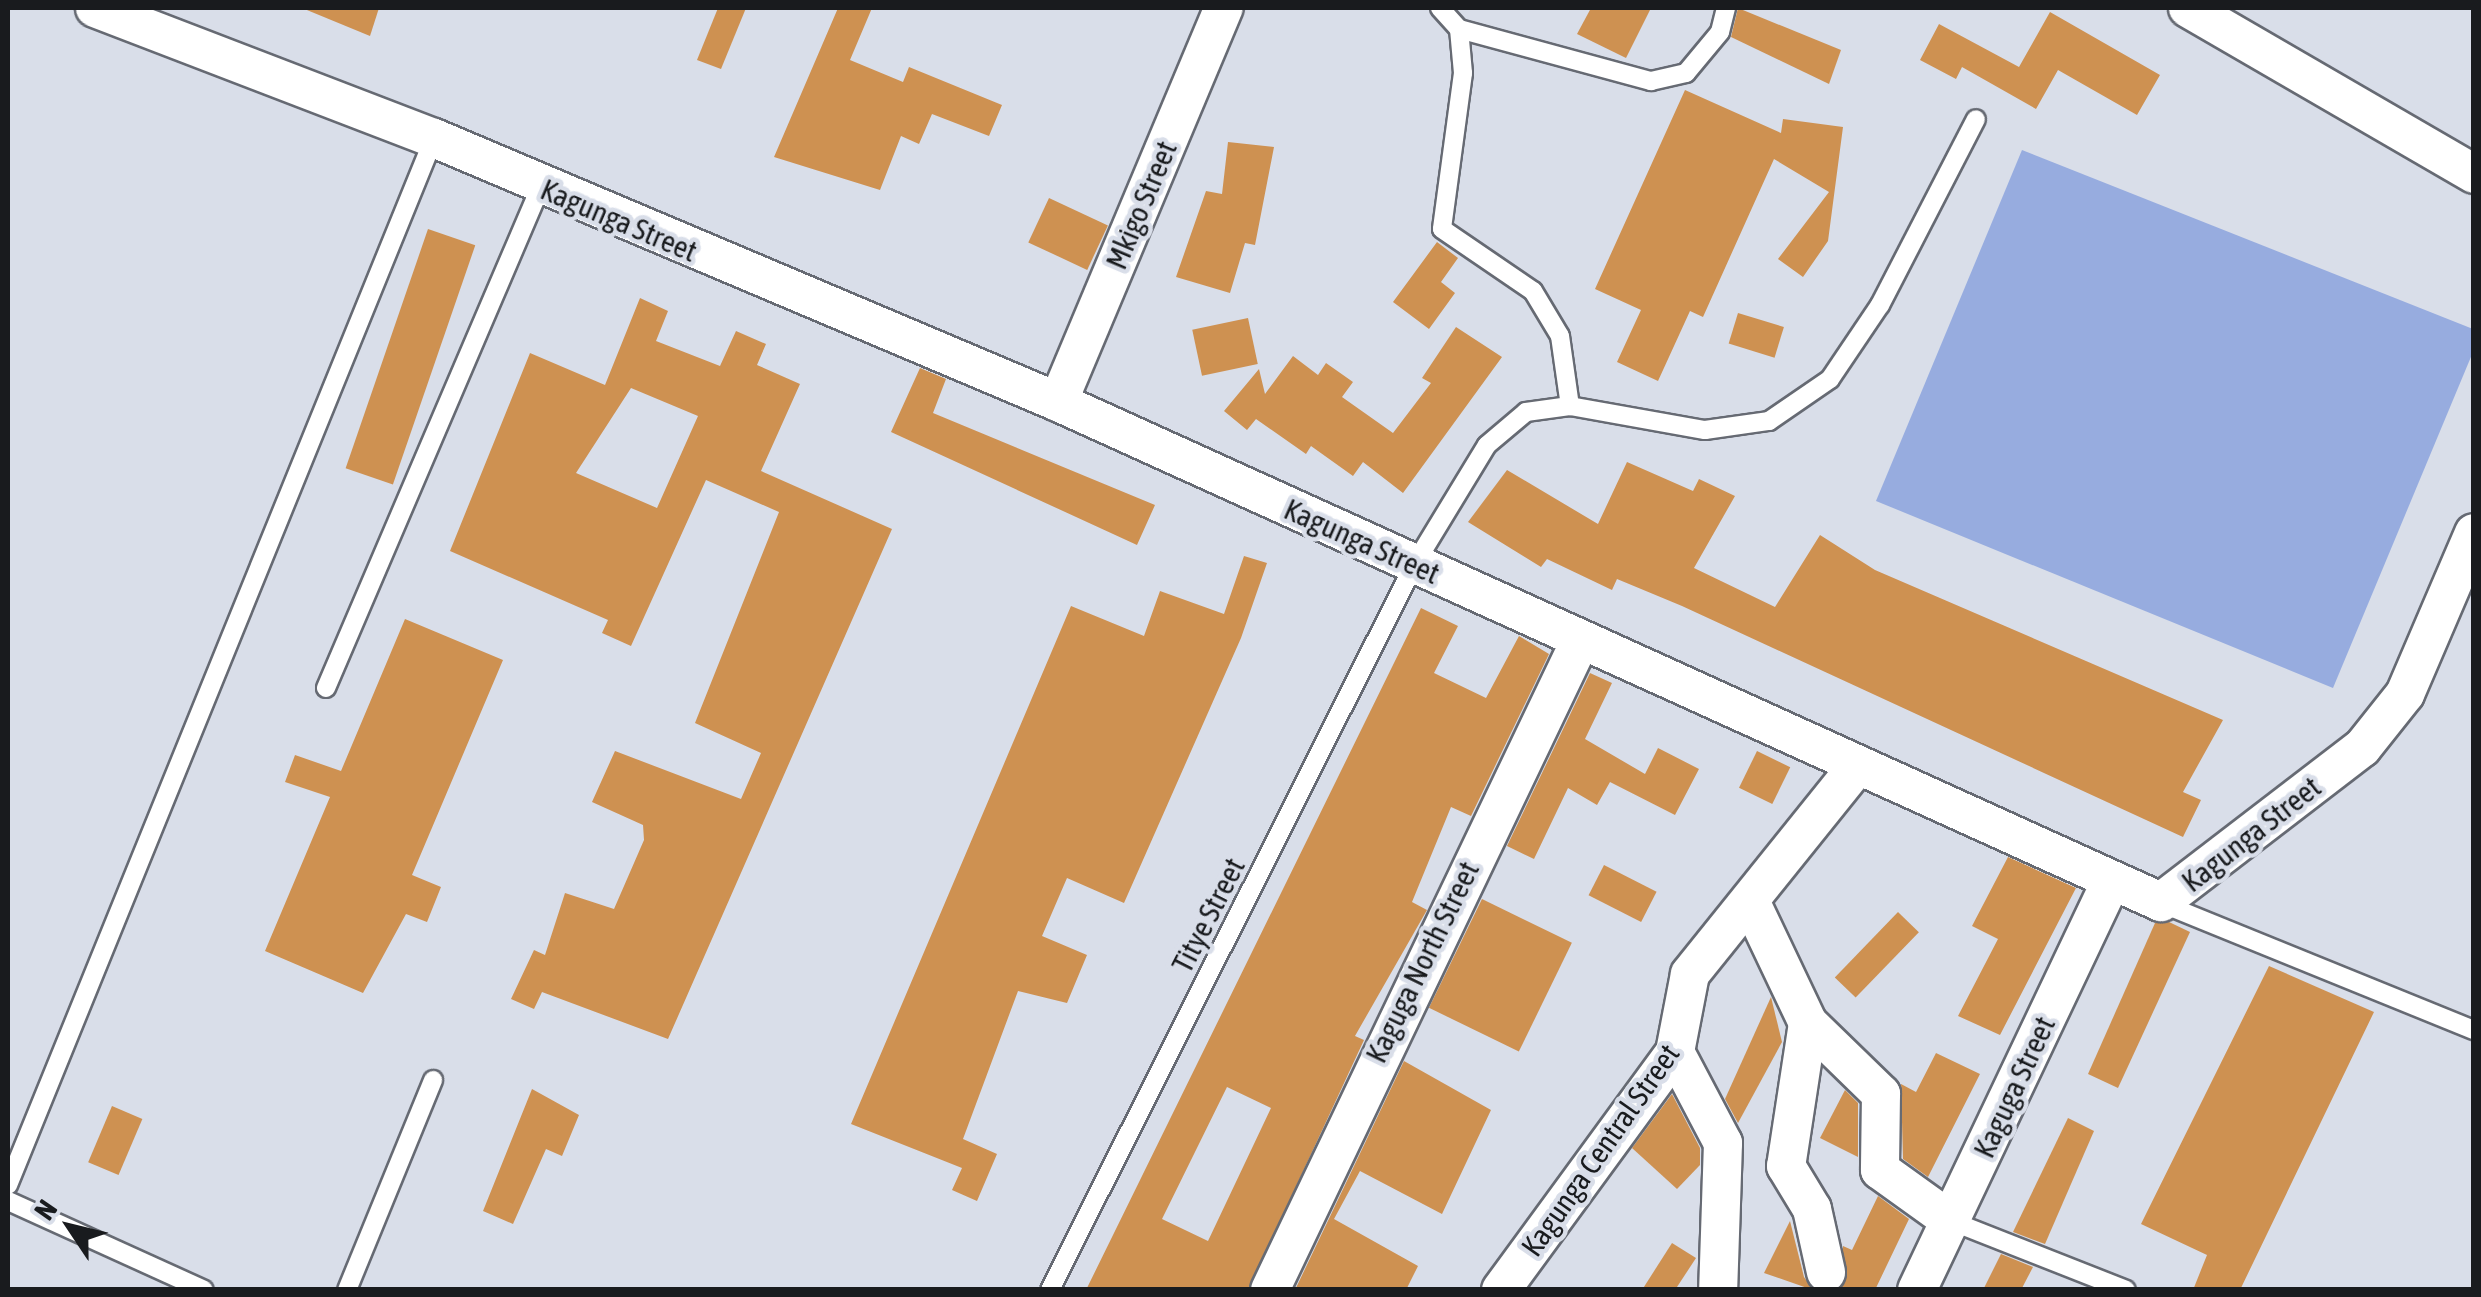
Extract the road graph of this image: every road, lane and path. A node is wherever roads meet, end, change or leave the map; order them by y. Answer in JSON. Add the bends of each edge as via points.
{"nodes":[{"id":1,"x":95,"y":8,"type":"edge"},
{"id":2,"x":1224,"y":8,"type":"edge"},
{"id":3,"x":1440,"y":8,"type":"edge"},
{"id":4,"x":1726,"y":8,"type":"edge"},
{"id":5,"x":2188,"y":8,"type":"edge"},
{"id":6,"x":1459,"y":29,"type":"junction"},
{"id":7,"x":1976,"y":119,"type":"dead end"},
{"id":8,"x":434,"y":138,"type":"junction"},
{"id":9,"x":2474,"y":174,"type":"edge"},
{"id":10,"x":541,"y":186,"type":"junction"},
{"id":11,"x":1058,"y":402,"type":"junction"},
{"id":12,"x":1570,"y":406,"type":"junction"},
{"id":13,"x":2474,"y":533,"type":"edge"},
{"id":14,"x":1414,"y":565,"type":"junction"},
{"id":15,"x":1581,"y":639,"type":"junction"},
{"id":16,"x":326,"y":688,"type":"dead end"},
{"id":17,"x":1858,"y":765,"type":"junction"},
{"id":18,"x":2110,"y":884,"type":"junction"},
{"id":19,"x":2160,"y":902,"type":"junction"},
{"id":20,"x":1751,"y":903,"type":"junction"},
{"id":21,"x":1808,"y":1023,"type":"junction"},
{"id":22,"x":2474,"y":1030,"type":"edge"},
{"id":23,"x":1675,"y":1052,"type":"junction"},
{"id":24,"x":433,"y":1080,"type":"dead end"},
{"id":25,"x":8,"y":1184,"type":"edge"},
{"id":26,"x":8,"y":1201,"type":"edge"},
{"id":27,"x":1950,"y":1221,"type":"junction"},
{"id":28,"x":1826,"y":1272,"type":"dead end"},
{"id":29,"x":204,"y":1290,"type":"edge"},
{"id":30,"x":347,"y":1290,"type":"edge"},
{"id":31,"x":1050,"y":1290,"type":"edge"},
{"id":32,"x":1270,"y":1290,"type":"edge"},
{"id":33,"x":1501,"y":1290,"type":"edge"},
{"id":34,"x":1718,"y":1290,"type":"edge"},
{"id":35,"x":1917,"y":1290,"type":"edge"},
{"id":36,"x":2126,"y":1290,"type":"edge"}],
"edges":[{"from":1,"to":8,"type":"street","name":"Kagunga Street"},
{"from":2,"to":11,"type":"street","name":"Mkigo Street"},
{"from":3,"to":6,"type":"lane"},
{"from":4,"to":6,"type":"lane","via":[[1720,32],[1686,73],[1651,81]]},
{"from":5,"to":9,"type":"street"},
{"from":6,"to":12,"type":"lane","via":[[1463,73],[1439,203],[1442,228],[1533,291],[1560,336]]},
{"from":7,"to":12,"type":"lane","via":[[1880,305],[1830,378],[1769,421],[1705,430]]},
{"from":8,"to":10,"type":"street","name":"Kagunga Street"},
{"from":8,"to":25,"type":"lane"},
{"from":10,"to":11,"type":"street","name":"Kagunga Street"},
{"from":10,"to":16,"type":"lane"},
{"from":11,"to":14,"type":"street","name":"Kagunga Street"},
{"from":12,"to":14,"type":"lane","name":"Titye Street","via":[[1526,412],[1487,446]]},
{"from":13,"to":19,"type":"street","name":"Kagunga Street","via":[[2405,694],[2362,748]]},
{"from":14,"to":15,"type":"street","name":"Kagunga Street"},
{"from":14,"to":31,"type":"lane","name":"Titye Street"},
{"from":15,"to":17,"type":"street","name":"Kagunga Street"},
{"from":15,"to":32,"type":"street","name":"Kaguga North Street"},
{"from":17,"to":18,"type":"street","name":"Kagunga Street"},
{"from":17,"to":20,"type":"street","name":"Kagunga Central Street"},
{"from":18,"to":19,"type":"street","name":"Kagunga Street"},
{"from":18,"to":27,"type":"street","name":"Kaguga Street"},
{"from":19,"to":22,"type":"lane"},
{"from":20,"to":21,"type":"street"},
{"from":20,"to":23,"type":"street","name":"Kagunga Central Street","via":[[1690,974]]},
{"from":21,"to":27,"type":"street","via":[[1882,1094],[1880,1170]]},
{"from":21,"to":28,"type":"street","via":[[1786,1166],[1812,1209]]},
{"from":23,"to":33,"type":"street","name":"Kagunga Central Street"},
{"from":23,"to":34,"type":"street","via":[[1723,1143]]},
{"from":24,"to":30,"type":"lane"},
{"from":26,"to":29,"type":"lane"},
{"from":27,"to":35,"type":"street","name":"Kaguga Street"},
{"from":27,"to":36,"type":"lane"}]}
